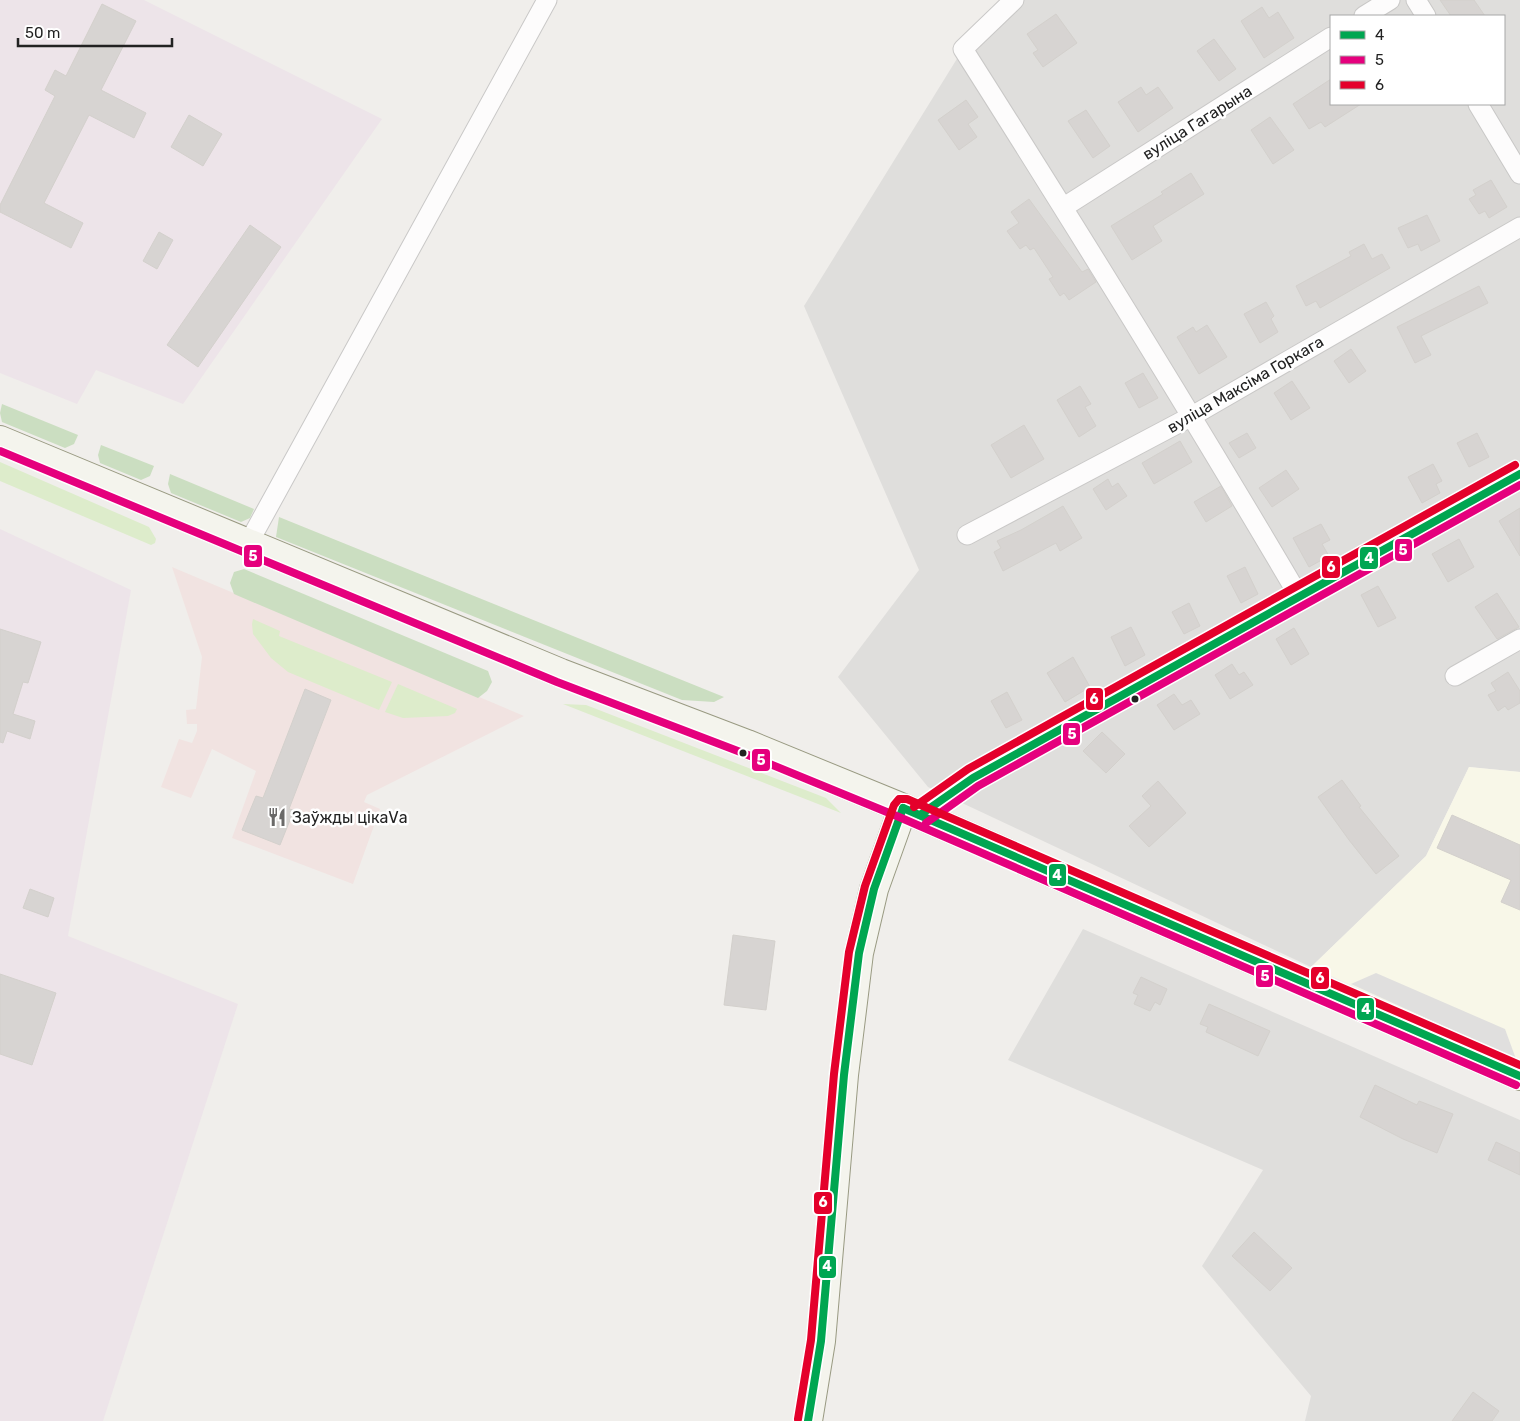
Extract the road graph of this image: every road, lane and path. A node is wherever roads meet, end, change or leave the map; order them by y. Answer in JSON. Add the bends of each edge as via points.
{"nodes":[{"id":1,"x":547,"y":0,"type":"edge"},
{"id":2,"x":1014,"y":0,"type":"edge"},
{"id":3,"x":1390,"y":0,"type":"edge"},
{"id":4,"x":1416,"y":0,"type":"edge"},
{"id":5,"x":1366,"y":15,"type":"edge"},
{"id":6,"x":1425,"y":15,"type":"edge"},
{"id":7,"x":1330,"y":38,"type":"edge"},
{"id":8,"x":1479,"y":105,"type":"edge"},
{"id":9,"x":1520,"y":174,"type":"edge"},
{"id":10,"x":1064,"y":207,"type":"junction"},
{"id":11,"x":1520,"y":227,"type":"edge"},
{"id":12,"x":1192,"y":416,"type":"junction"},
{"id":13,"x":0,"y":440,"type":"edge"},
{"id":14,"x":1520,"y":474,"type":"edge"},
{"id":15,"x":967,"y":535,"type":"dead end"},
{"id":16,"x":249,"y":542,"type":"junction"},
{"id":17,"x":1300,"y":598,"type":"junction"},
{"id":18,"x":1520,"y":639,"type":"edge"},
{"id":19,"x":1455,"y":676,"type":"dead end"},
{"id":20,"x":911,"y":811,"type":"junction"},
{"id":21,"x":1520,"y":1076,"type":"edge"},
{"id":22,"x":808,"y":1421,"type":"edge"}],
"edges":[{"from":1,"to":16,"type":"street"},
{"from":2,"to":10,"type":"street","via":[[964,49]]},
{"from":3,"to":5,"type":"street"},
{"from":4,"to":6,"type":"street"},
{"from":7,"to":10,"type":"street","name":"вуліца Гагарына"},
{"from":8,"to":9,"type":"street"},
{"from":10,"to":12,"type":"street"},
{"from":11,"to":12,"type":"street","name":"вуліца Максіма Горкага"},
{"from":12,"to":15,"type":"street","name":"вуліца Максіма Горкага"},
{"from":12,"to":17,"type":"street"},
{"from":13,"to":16,"type":"street"},
{"from":14,"to":17,"type":"street"},
{"from":16,"to":20,"type":"street","via":[[552,670]]},
{"from":17,"to":20,"type":"street"},
{"from":18,"to":19,"type":"street"},
{"from":20,"to":21,"type":"street"},
{"from":20,"to":22,"type":"street","via":[[874,889],[859,953],[844,1075],[821,1341]]}]}
